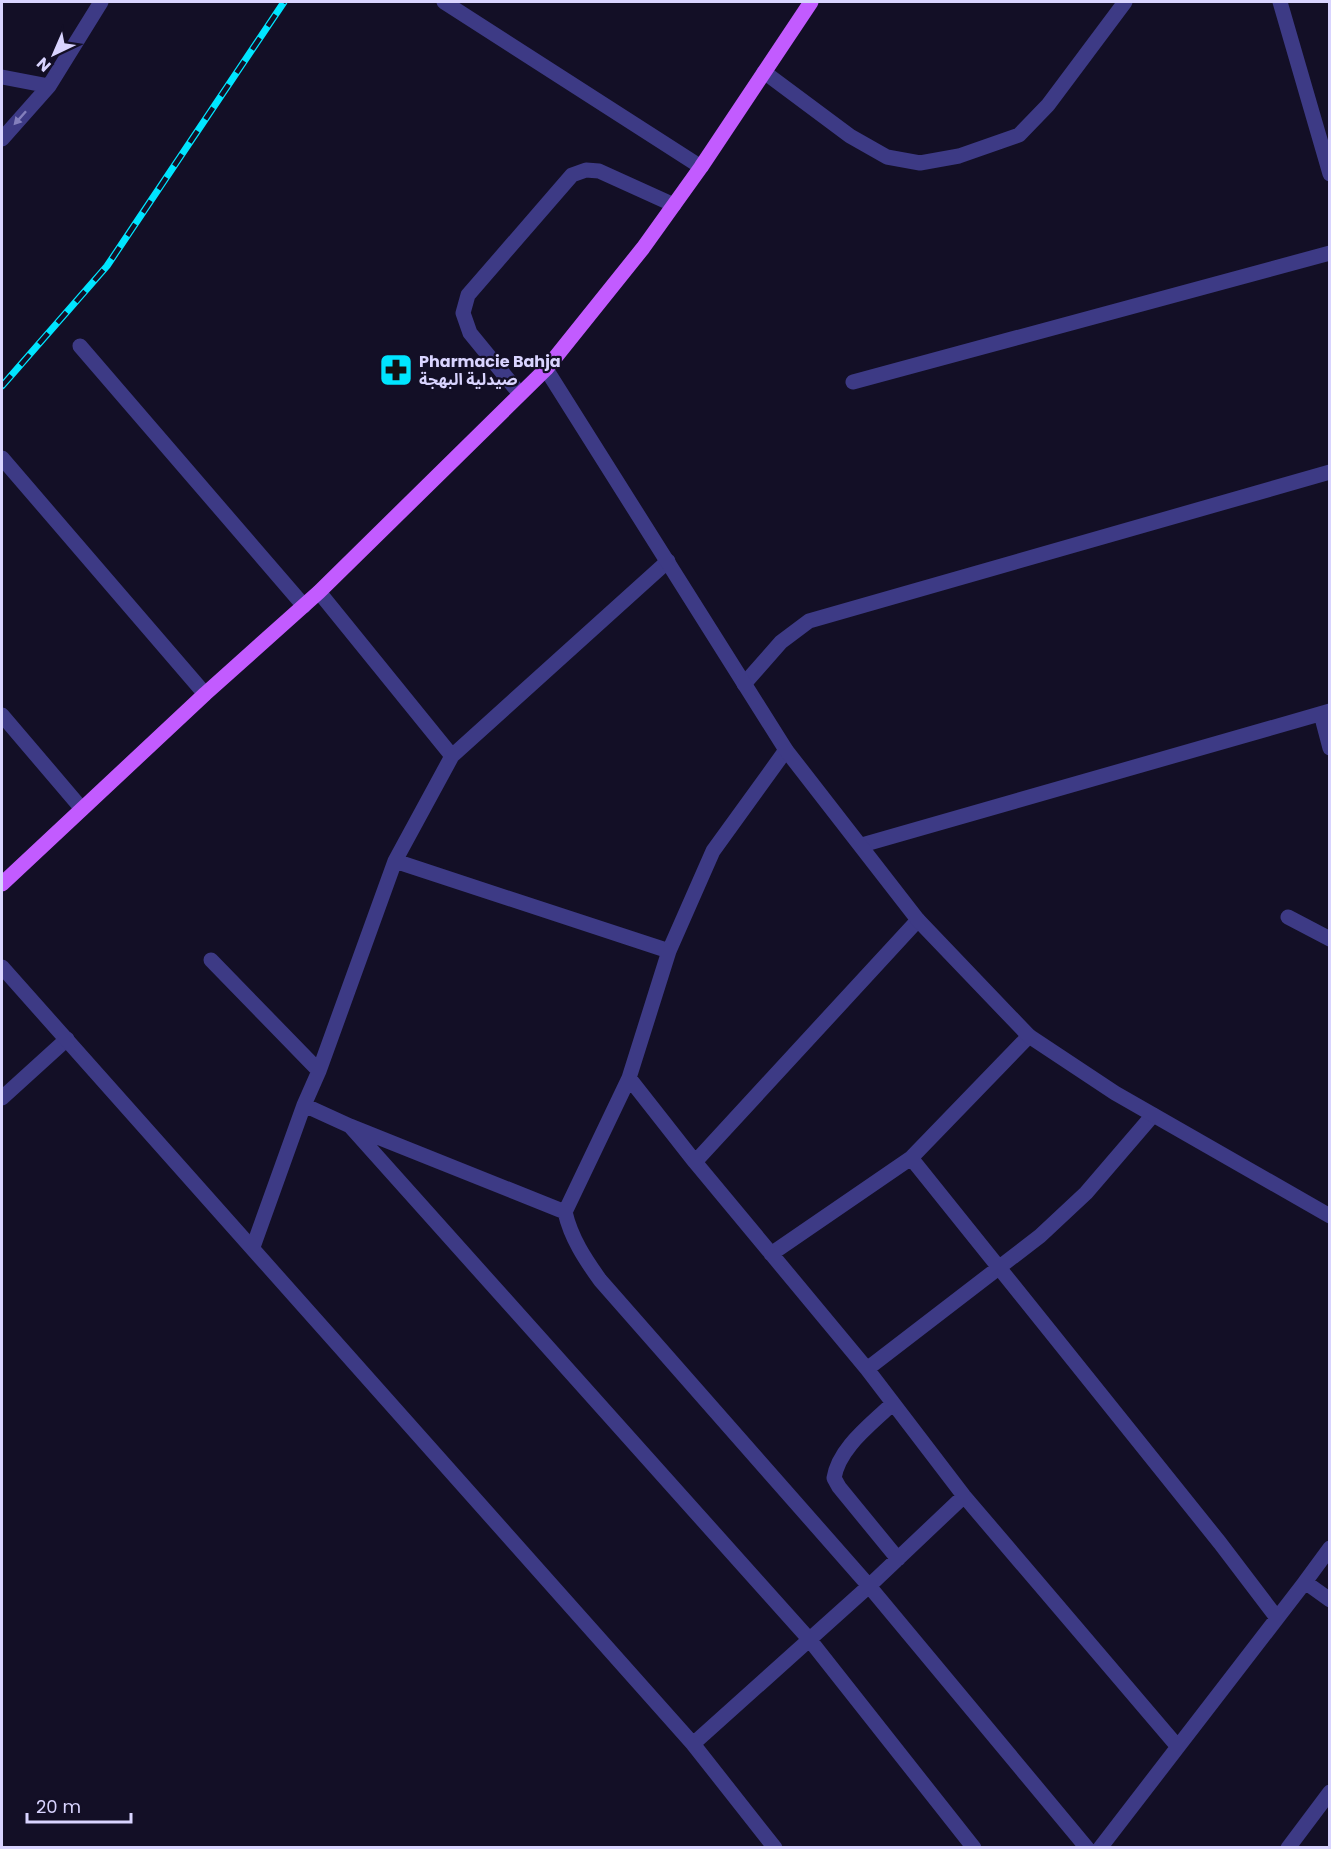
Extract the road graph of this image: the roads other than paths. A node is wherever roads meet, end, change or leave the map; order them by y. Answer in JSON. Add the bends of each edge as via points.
{"nodes":[{"id":1,"x":101,"y":2,"type":"edge"},
{"id":2,"x":444,"y":2,"type":"edge"},
{"id":3,"x":811,"y":2,"type":"edge"},
{"id":4,"x":1125,"y":2,"type":"edge"},
{"id":5,"x":1282,"y":2,"type":"edge"},
{"id":6,"x":764,"y":72,"type":"junction"},
{"id":7,"x":2,"y":77,"type":"edge"},
{"id":8,"x":49,"y":86,"type":"junction"},
{"id":9,"x":2,"y":139,"type":"edge"},
{"id":10,"x":701,"y":167,"type":"junction"},
{"id":11,"x":1329,"y":174,"type":"edge"},
{"id":12,"x":674,"y":205,"type":"junction"},
{"id":13,"x":1329,"y":253,"type":"edge"},
{"id":14,"x":80,"y":346,"type":"dead end"},
{"id":15,"x":546,"y":369,"type":"junction"},
{"id":16,"x":853,"y":382,"type":"dead end"},
{"id":17,"x":520,"y":394,"type":"junction"},
{"id":18,"x":2,"y":458,"type":"edge"},
{"id":19,"x":1329,"y":472,"type":"edge"},
{"id":20,"x":668,"y":561,"type":"junction"},
{"id":21,"x":319,"y":592,"type":"junction"},
{"id":22,"x":304,"y":606,"type":"junction"},
{"id":23,"x":744,"y":684,"type":"junction"},
{"id":24,"x":205,"y":694,"type":"junction"},
{"id":25,"x":1325,"y":713,"type":"edge"},
{"id":26,"x":2,"y":715,"type":"edge"},
{"id":27,"x":1329,"y":748,"type":"edge"},
{"id":28,"x":786,"y":750,"type":"junction"},
{"id":29,"x":452,"y":756,"type":"junction"},
{"id":30,"x":82,"y":809,"type":"junction"},
{"id":31,"x":862,"y":845,"type":"junction"},
{"id":32,"x":395,"y":861,"type":"junction"},
{"id":33,"x":2,"y":884,"type":"edge"},
{"id":34,"x":1288,"y":917,"type":"dead end"},
{"id":35,"x":918,"y":920,"type":"junction"},
{"id":36,"x":1329,"y":939,"type":"edge"},
{"id":37,"x":669,"y":951,"type":"junction"},
{"id":38,"x":211,"y":960,"type":"dead end"},
{"id":39,"x":2,"y":967,"type":"edge"},
{"id":40,"x":1029,"y":1036,"type":"junction"},
{"id":41,"x":67,"y":1039,"type":"junction"},
{"id":42,"x":319,"y":1071,"type":"junction"},
{"id":43,"x":629,"y":1078,"type":"junction"},
{"id":44,"x":2,"y":1098,"type":"edge"},
{"id":45,"x":304,"y":1105,"type":"junction"},
{"id":46,"x":1153,"y":1115,"type":"junction"},
{"id":47,"x":350,"y":1125,"type":"junction"},
{"id":48,"x":911,"y":1158,"type":"junction"},
{"id":49,"x":695,"y":1162,"type":"junction"},
{"id":50,"x":565,"y":1212,"type":"junction"},
{"id":51,"x":1329,"y":1216,"type":"edge"},
{"id":52,"x":252,"y":1247,"type":"junction"},
{"id":53,"x":771,"y":1254,"type":"junction"},
{"id":54,"x":999,"y":1267,"type":"junction"},
{"id":55,"x":867,"y":1369,"type":"junction"},
{"id":56,"x":893,"y":1402,"type":"junction"},
{"id":57,"x":964,"y":1496,"type":"junction"},
{"id":58,"x":1329,"y":1548,"type":"edge"},
{"id":59,"x":898,"y":1559,"type":"junction"},
{"id":60,"x":1305,"y":1582,"type":"junction"},
{"id":61,"x":869,"y":1586,"type":"junction"},
{"id":62,"x":1329,"y":1600,"type":"edge"},
{"id":63,"x":1277,"y":1618,"type":"junction"},
{"id":64,"x":809,"y":1639,"type":"junction"},
{"id":65,"x":693,"y":1744,"type":"junction"},
{"id":66,"x":1178,"y":1747,"type":"junction"},
{"id":67,"x":1329,"y":1792,"type":"edge"},
{"id":68,"x":775,"y":1848,"type":"edge"},
{"id":69,"x":974,"y":1848,"type":"edge"},
{"id":70,"x":1087,"y":1848,"type":"edge"},
{"id":71,"x":1100,"y":1848,"type":"edge"},
{"id":72,"x":1288,"y":1848,"type":"edge"}],
"edges":[{"from":1,"to":8,"type":"street"},
{"from":2,"to":10,"type":"street"},
{"from":3,"to":6,"type":"main road"},
{"from":4,"to":6,"type":"street","via":[[1048,105],[1019,135],[960,156],[920,163],[887,157],[850,136]]},
{"from":5,"to":11,"type":"street"},
{"from":6,"to":10,"type":"main road"},
{"from":7,"to":8,"type":"street"},
{"from":8,"to":9,"type":"street","one_way":true},
{"from":10,"to":12,"type":"main road"},
{"from":12,"to":15,"type":"main road"},
{"from":12,"to":17,"type":"street","via":[[599,171],[572,175],[468,295],[463,313],[470,333]]},
{"from":13,"to":16,"type":"street"},
{"from":14,"to":22,"type":"street"},
{"from":15,"to":17,"type":"main road"},
{"from":15,"to":20,"type":"street"},
{"from":17,"to":21,"type":"main road"},
{"from":18,"to":24,"type":"street"},
{"from":19,"to":23,"type":"street","via":[[809,621],[781,642]]},
{"from":20,"to":23,"type":"street"},
{"from":20,"to":29,"type":"street"},
{"from":21,"to":22,"type":"main road"},
{"from":21,"to":29,"type":"street"},
{"from":22,"to":24,"type":"main road"},
{"from":23,"to":28,"type":"street"},
{"from":24,"to":30,"type":"main road"},
{"from":25,"to":27,"type":"street"},
{"from":25,"to":31,"type":"street"},
{"from":26,"to":30,"type":"street"},
{"from":28,"to":31,"type":"street"},
{"from":28,"to":37,"type":"street","via":[[713,851]]},
{"from":29,"to":32,"type":"street"},
{"from":30,"to":33,"type":"main road"},
{"from":31,"to":35,"type":"street"},
{"from":32,"to":37,"type":"street"},
{"from":32,"to":42,"type":"street"},
{"from":34,"to":36,"type":"street"},
{"from":35,"to":40,"type":"street"},
{"from":35,"to":49,"type":"street"},
{"from":37,"to":43,"type":"street"},
{"from":38,"to":42,"type":"street"},
{"from":39,"to":41,"type":"street"},
{"from":40,"to":46,"type":"street"},
{"from":40,"to":48,"type":"street"},
{"from":41,"to":44,"type":"street"},
{"from":41,"to":52,"type":"street"},
{"from":42,"to":45,"type":"street"},
{"from":43,"to":49,"type":"street"},
{"from":43,"to":50,"type":"street"},
{"from":45,"to":47,"type":"street"},
{"from":45,"to":52,"type":"street"},
{"from":46,"to":51,"type":"street"},
{"from":46,"to":54,"type":"street","via":[[1086,1193]]},
{"from":47,"to":50,"type":"street"},
{"from":47,"to":64,"type":"street"},
{"from":48,"to":53,"type":"street"},
{"from":48,"to":54,"type":"street"},
{"from":49,"to":53,"type":"street"},
{"from":50,"to":61,"type":"street","via":[[579,1249],[600,1280]]},
{"from":52,"to":65,"type":"street"},
{"from":53,"to":55,"type":"street"},
{"from":54,"to":55,"type":"street"},
{"from":54,"to":63,"type":"street"},
{"from":55,"to":56,"type":"street"},
{"from":56,"to":57,"type":"street"},
{"from":56,"to":59,"type":"street","via":[[840,1460],[834,1478]]},
{"from":57,"to":59,"type":"street"},
{"from":57,"to":66,"type":"street"},
{"from":58,"to":60,"type":"street"},
{"from":59,"to":61,"type":"street"},
{"from":60,"to":62,"type":"street"},
{"from":60,"to":63,"type":"street"},
{"from":61,"to":64,"type":"street"},
{"from":61,"to":70,"type":"street"},
{"from":63,"to":66,"type":"street"},
{"from":64,"to":65,"type":"street"},
{"from":64,"to":69,"type":"street"},
{"from":65,"to":68,"type":"street"},
{"from":66,"to":71,"type":"street"},
{"from":67,"to":72,"type":"street"}]}
